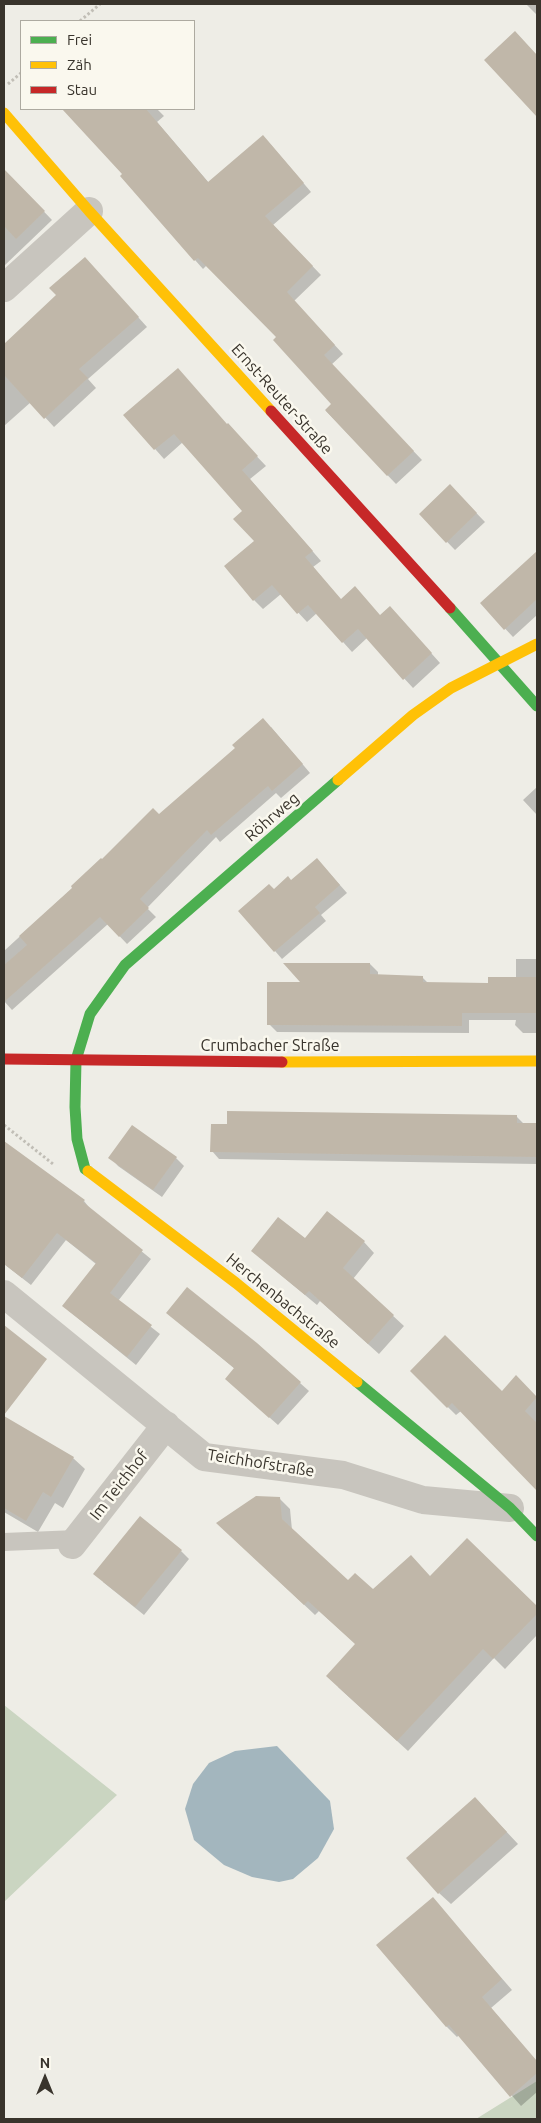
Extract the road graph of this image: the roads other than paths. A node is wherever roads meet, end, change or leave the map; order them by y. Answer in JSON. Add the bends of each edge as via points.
{"nodes":[{"id":1,"x":4,"y":113,"type":"edge"},
{"id":2,"x":89,"y":211,"type":"junction"},
{"id":3,"x":4,"y":288,"type":"edge"},
{"id":4,"x":537,"y":644,"type":"edge"},
{"id":5,"x":500,"y":663,"type":"junction"},
{"id":6,"x":537,"y":706,"type":"edge"},
{"id":7,"x":4,"y":1059,"type":"edge"},
{"id":8,"x":76,"y":1060,"type":"junction"},
{"id":9,"x":537,"y":1062,"type":"edge"},
{"id":10,"x":4,"y":1294,"type":"edge"},
{"id":11,"x":166,"y":1425,"type":"junction"},
{"id":12,"x":510,"y":1508,"type":"junction"},
{"id":13,"x":537,"y":1536,"type":"edge"},
{"id":14,"x":4,"y":1542,"type":"edge"},
{"id":15,"x":75,"y":1542,"type":"joint"}],
"edges":[{"from":1,"to":2,"type":"street","name":"Ernst-Reuter-Straße"},
{"from":2,"to":3,"type":"street"},
{"from":2,"to":5,"type":"street","name":"Ernst-Reuter-Straße"},
{"from":4,"to":5,"type":"street","name":"Röhrweg"},
{"from":5,"to":6,"type":"street","name":"Ernst-Reuter-Straße"},
{"from":5,"to":8,"type":"street","name":"Röhrweg","via":[[451,688],[413,715],[126,965],[90,1014]]},
{"from":7,"to":8,"type":"street","name":"Crumbacher Straße"},
{"from":8,"to":9,"type":"street","name":"Crumbacher Straße"},
{"from":8,"to":12,"type":"street","name":"Herchenbachstraße","via":[[76,1139],[85,1169],[236,1283]]},
{"from":10,"to":11,"type":"street","name":"Teichhofstraße"},
{"from":11,"to":12,"type":"street","name":"Teichhofstraße","via":[[204,1456],[343,1475],[423,1500]]},
{"from":11,"to":15,"type":"street","name":"Im Teichhof"},
{"from":12,"to":13,"type":"street","name":"Herchenbachstraße"},
{"from":14,"to":15,"type":"lane"}]}
